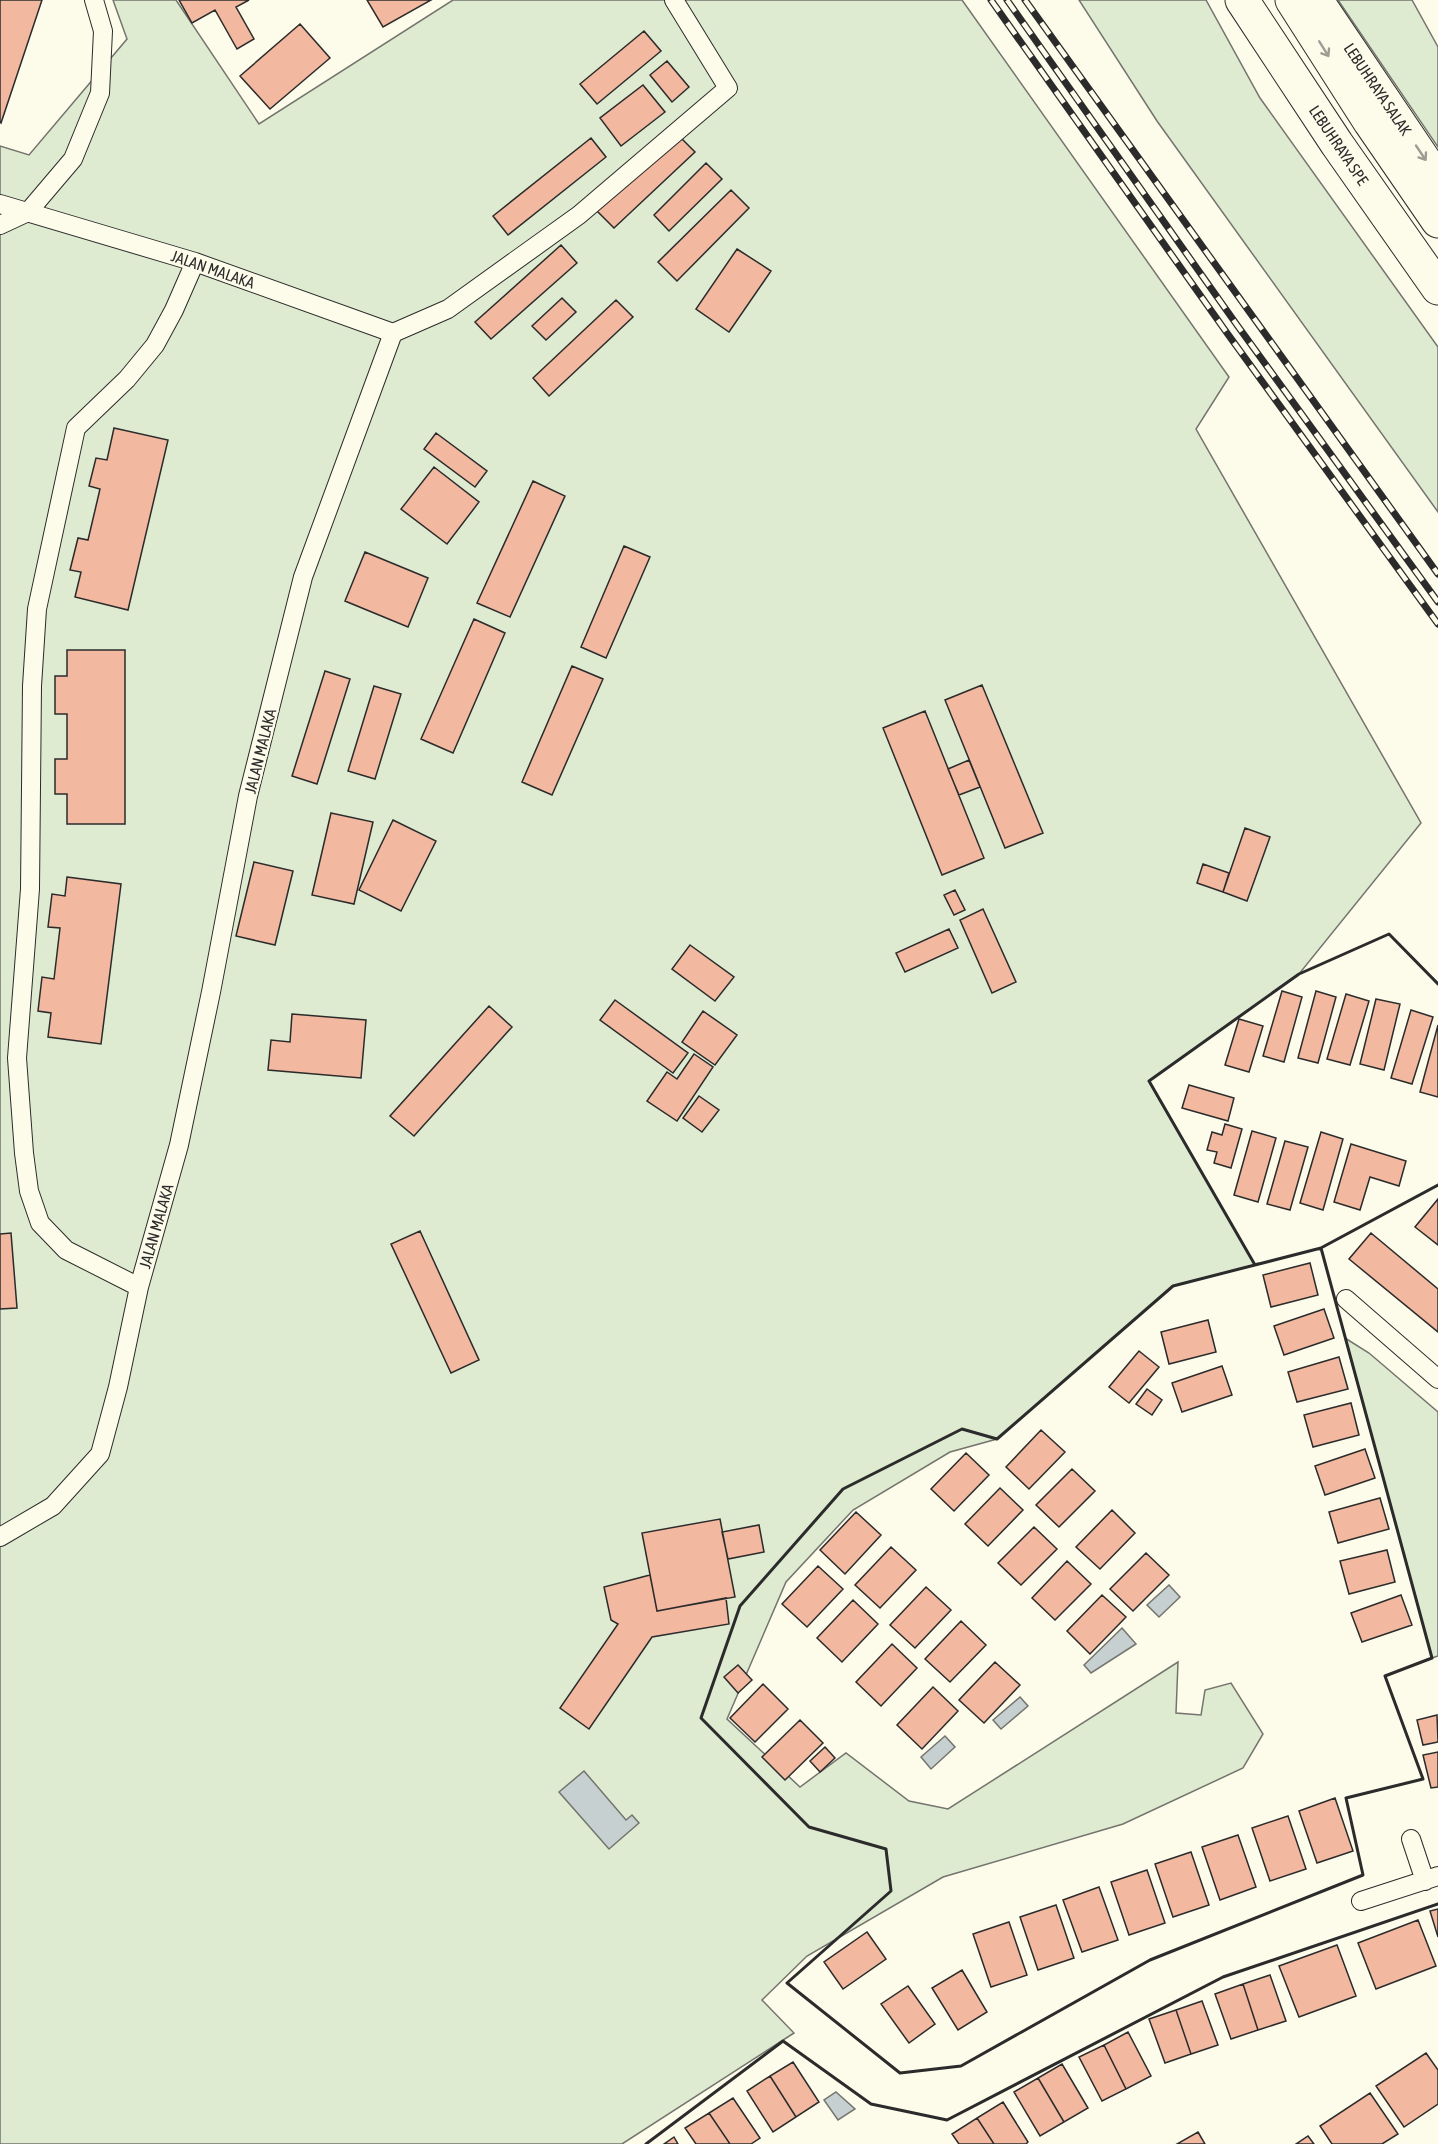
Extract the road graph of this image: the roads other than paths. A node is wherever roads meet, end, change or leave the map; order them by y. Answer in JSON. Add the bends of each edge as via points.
{"nodes":[{"id":1,"x":94,"y":0,"type":"edge"},
{"id":2,"x":674,"y":0,"type":"edge"},
{"id":3,"x":1231,"y":0,"type":"edge"},
{"id":4,"x":1242,"y":0,"type":"edge"},
{"id":5,"x":1292,"y":0,"type":"edge"},
{"id":6,"x":1318,"y":0,"type":"edge"},
{"id":7,"x":1438,"y":178,"type":"edge"},
{"id":8,"x":0,"y":204,"type":"edge"},
{"id":9,"x":28,"y":212,"type":"junction"},
{"id":10,"x":1438,"y":221,"type":"edge"},
{"id":11,"x":0,"y":225,"type":"edge"},
{"id":12,"x":195,"y":261,"type":"junction"},
{"id":13,"x":1438,"y":290,"type":"edge"},
{"id":14,"x":393,"y":333,"type":"junction"},
{"id":15,"x":139,"y":1287,"type":"junction"},
{"id":16,"x":1346,"y":1299,"type":"dead end"},
{"id":17,"x":1438,"y":1379,"type":"edge"},
{"id":18,"x":0,"y":1537,"type":"edge"},
{"id":19,"x":1411,"y":1839,"type":"dead end"},
{"id":20,"x":1432,"y":1878,"type":"edge"},
{"id":21,"x":1361,"y":1901,"type":"dead end"}],
"edges":[{"from":1,"to":9,"type":"street","via":[[103,31],[100,93],[72,159]]},
{"from":2,"to":14,"type":"street","via":[[728,88],[579,215],[448,309]]},
{"from":3,"to":13,"type":"highway"},
{"from":4,"to":13,"type":"highway","name":"LEBUHRAYA SPE"},
{"from":5,"to":10,"type":"highway","one_way":true},
{"from":6,"to":7,"type":"highway","name":"LEBUHRAYA SALAK","one_way":true},
{"from":8,"to":9,"type":"street","name":"JALAN MALAKA"},
{"from":9,"to":11,"type":"street"},
{"from":9,"to":12,"type":"street","name":"JALAN MALAKA"},
{"from":12,"to":14,"type":"street","name":"JALAN MALAKA"},
{"from":12,"to":15,"type":"street","via":[[155,345],[127,379],[76,428],[37,609],[32,686],[30,889],[17,1058],[29,1191],[40,1223],[66,1250]]},
{"from":14,"to":15,"type":"street","name":"JALAN MALAKA","via":[[303,577],[248,796],[179,1145]]},
{"from":15,"to":18,"type":"street","name":"JALAN MALAKA","via":[[100,1454],[53,1506]]},
{"from":16,"to":17,"type":"street"},
{"from":19,"to":20,"type":"street"},
{"from":20,"to":21,"type":"street"}]}
